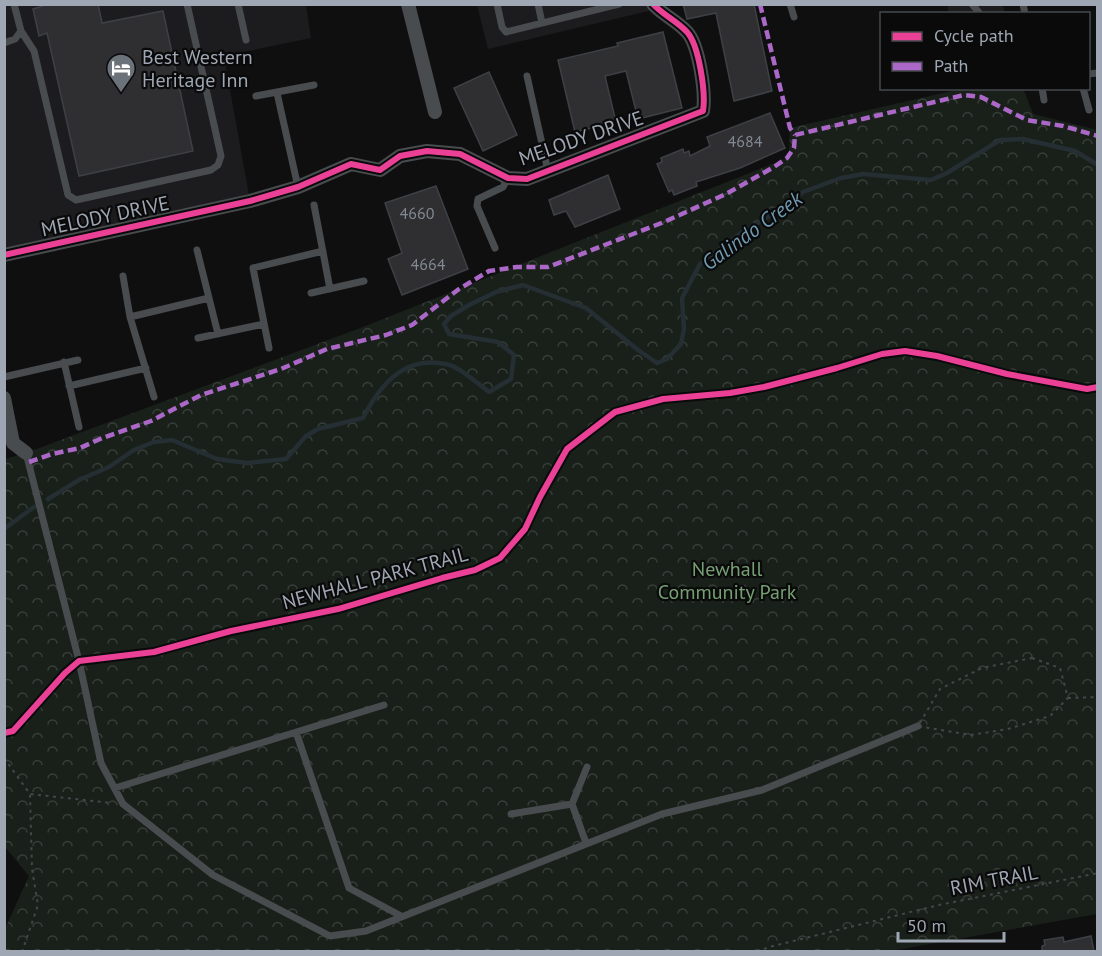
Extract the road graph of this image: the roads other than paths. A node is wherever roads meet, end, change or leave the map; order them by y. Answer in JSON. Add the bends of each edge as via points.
{"nodes":[{"id":1,"x":14,"y":4,"type":"edge"},
{"id":2,"x":187,"y":4,"type":"edge"},
{"id":3,"x":238,"y":4,"type":"edge"},
{"id":4,"x":408,"y":4,"type":"edge"},
{"id":5,"x":497,"y":4,"type":"edge"},
{"id":6,"x":538,"y":4,"type":"edge"},
{"id":7,"x":619,"y":4,"type":"edge"},
{"id":8,"x":653,"y":4,"type":"edge"},
{"id":9,"x":790,"y":4,"type":"edge"},
{"id":10,"x":794,"y":17,"type":"dead end"},
{"id":11,"x":542,"y":23,"type":"junction"},
{"id":12,"x":21,"y":31,"type":"junction"},
{"id":13,"x":246,"y":40,"type":"dead end"},
{"id":14,"x":4,"y":43,"type":"edge"},
{"id":15,"x":527,"y":76,"type":"dead end"},
{"id":16,"x":314,"y":85,"type":"dead end"},
{"id":17,"x":1042,"y":90,"type":"edge"},
{"id":18,"x":1084,"y":90,"type":"edge"},
{"id":19,"x":277,"y":93,"type":"junction"},
{"id":20,"x":256,"y":96,"type":"dead end"},
{"id":21,"x":1044,"y":100,"type":"dead end"},
{"id":22,"x":1089,"y":110,"type":"dead end"},
{"id":23,"x":435,"y":112,"type":"dead end"},
{"id":24,"x":548,"y":171,"type":"junction"},
{"id":25,"x":508,"y":178,"type":"junction"},
{"id":26,"x":298,"y":187,"type":"junction"},
{"id":27,"x":314,"y":205,"type":"dead end"},
{"id":28,"x":495,"y":248,"type":"dead end"},
{"id":29,"x":197,"y":250,"type":"dead end"},
{"id":30,"x":323,"y":251,"type":"junction"},
{"id":31,"x":4,"y":255,"type":"edge"},
{"id":32,"x":123,"y":276,"type":"dead end"},
{"id":33,"x":364,"y":281,"type":"dead end"},
{"id":34,"x":330,"y":289,"type":"junction"},
{"id":35,"x":311,"y":293,"type":"dead end"},
{"id":36,"x":209,"y":298,"type":"junction"},
{"id":37,"x":130,"y":317,"type":"junction"},
{"id":38,"x":264,"y":324,"type":"junction"},
{"id":39,"x":218,"y":334,"type":"junction"},
{"id":40,"x":198,"y":338,"type":"dead end"},
{"id":41,"x":269,"y":348,"type":"dead end"},
{"id":42,"x":78,"y":360,"type":"dead end"},
{"id":43,"x":64,"y":362,"type":"junction"},
{"id":44,"x":146,"y":368,"type":"junction"},
{"id":45,"x":4,"y":377,"type":"edge"},
{"id":46,"x":69,"y":386,"type":"junction"},
{"id":47,"x":1098,"y":387,"type":"edge"},
{"id":48,"x":154,"y":397,"type":"dead end"},
{"id":49,"x":4,"y":398,"type":"edge"},
{"id":50,"x":79,"y":427,"type":"dead end"},
{"id":51,"x":26,"y":453,"type":"joint"},
{"id":52,"x":79,"y":661,"type":"junction"},
{"id":53,"x":384,"y":705,"type":"dead end"},
{"id":54,"x":918,"y":726,"type":"road end"},
{"id":55,"x":296,"y":732,"type":"junction"},
{"id":56,"x":4,"y":733,"type":"edge"},
{"id":57,"x":587,"y":767,"type":"dead end"},
{"id":58,"x":115,"y":788,"type":"junction"},
{"id":59,"x":572,"y":804,"type":"junction"},
{"id":60,"x":511,"y":814,"type":"dead end"},
{"id":61,"x":586,"y":843,"type":"junction"},
{"id":62,"x":401,"y":916,"type":"junction"}],
"edges":[{"from":1,"to":12,"type":"lane"},
{"from":2,"to":12,"type":"lane","via":[[220,156],[218,165],[211,170],[76,200],[68,195],[34,51]]},
{"from":3,"to":13,"type":"lane"},
{"from":4,"to":23,"type":"street"},
{"from":5,"to":11,"type":"lane","via":[[506,32]]},
{"from":6,"to":11,"type":"lane"},
{"from":7,"to":11,"type":"lane"},
{"from":8,"to":24,"type":"street","name":"MELODY DRIVE","via":[[688,32],[705,100],[703,111]]},
{"from":9,"to":10,"type":"lane"},
{"from":12,"to":14,"type":"lane","via":[[15,39]]},
{"from":15,"to":24,"type":"lane"},
{"from":16,"to":19,"type":"lane"},
{"from":17,"to":21,"type":"lane"},
{"from":18,"to":22,"type":"lane"},
{"from":19,"to":20,"type":"lane"},
{"from":19,"to":26,"type":"lane"},
{"from":24,"to":25,"type":"street","name":"MELODY DRIVE","via":[[528,179]]},
{"from":25,"to":26,"type":"street","name":"MELODY DRIVE","via":[[460,154],[427,151],[400,156],[380,170],[351,164]]},
{"from":25,"to":28,"type":"lane","via":[[503,186],[478,199],[477,206]]},
{"from":26,"to":31,"type":"street","name":"MELODY DRIVE"},
{"from":27,"to":30,"type":"lane"},
{"from":29,"to":36,"type":"lane"},
{"from":30,"to":34,"type":"lane"},
{"from":30,"to":38,"type":"lane","via":[[253,268]]},
{"from":32,"to":37,"type":"lane"},
{"from":33,"to":34,"type":"lane"},
{"from":34,"to":35,"type":"lane"},
{"from":36,"to":37,"type":"lane"},
{"from":36,"to":39,"type":"lane"},
{"from":37,"to":44,"type":"lane"},
{"from":38,"to":39,"type":"lane"},
{"from":38,"to":41,"type":"lane"},
{"from":39,"to":40,"type":"lane"},
{"from":42,"to":43,"type":"lane"},
{"from":43,"to":45,"type":"lane"},
{"from":43,"to":46,"type":"lane"},
{"from":44,"to":46,"type":"lane"},
{"from":44,"to":48,"type":"lane"},
{"from":46,"to":50,"type":"lane"},
{"from":47,"to":52,"type":"lane","name":"NEWHALL PARK TRAIL","via":[[1088,389],[1006,374],[905,351],[764,387],[663,399],[615,411],[567,449],[525,529],[500,558],[475,570],[339,609],[231,631],[154,652]]},
{"from":49,"to":51,"type":"street","via":[[13,443]]},
{"from":51,"to":52,"type":"lane"},
{"from":52,"to":56,"type":"lane","via":[[13,730]]},
{"from":52,"to":58,"type":"lane","via":[[101,763]]},
{"from":53,"to":55,"type":"lane"},
{"from":54,"to":61,"type":"lane","via":[[762,790],[662,814]]},
{"from":55,"to":58,"type":"lane"},
{"from":55,"to":62,"type":"lane","via":[[349,888]]},
{"from":57,"to":59,"type":"lane"},
{"from":58,"to":62,"type":"lane","via":[[123,804],[213,875],[330,936],[366,931]]},
{"from":59,"to":60,"type":"lane"},
{"from":59,"to":61,"type":"lane"},
{"from":61,"to":62,"type":"lane"}]}
